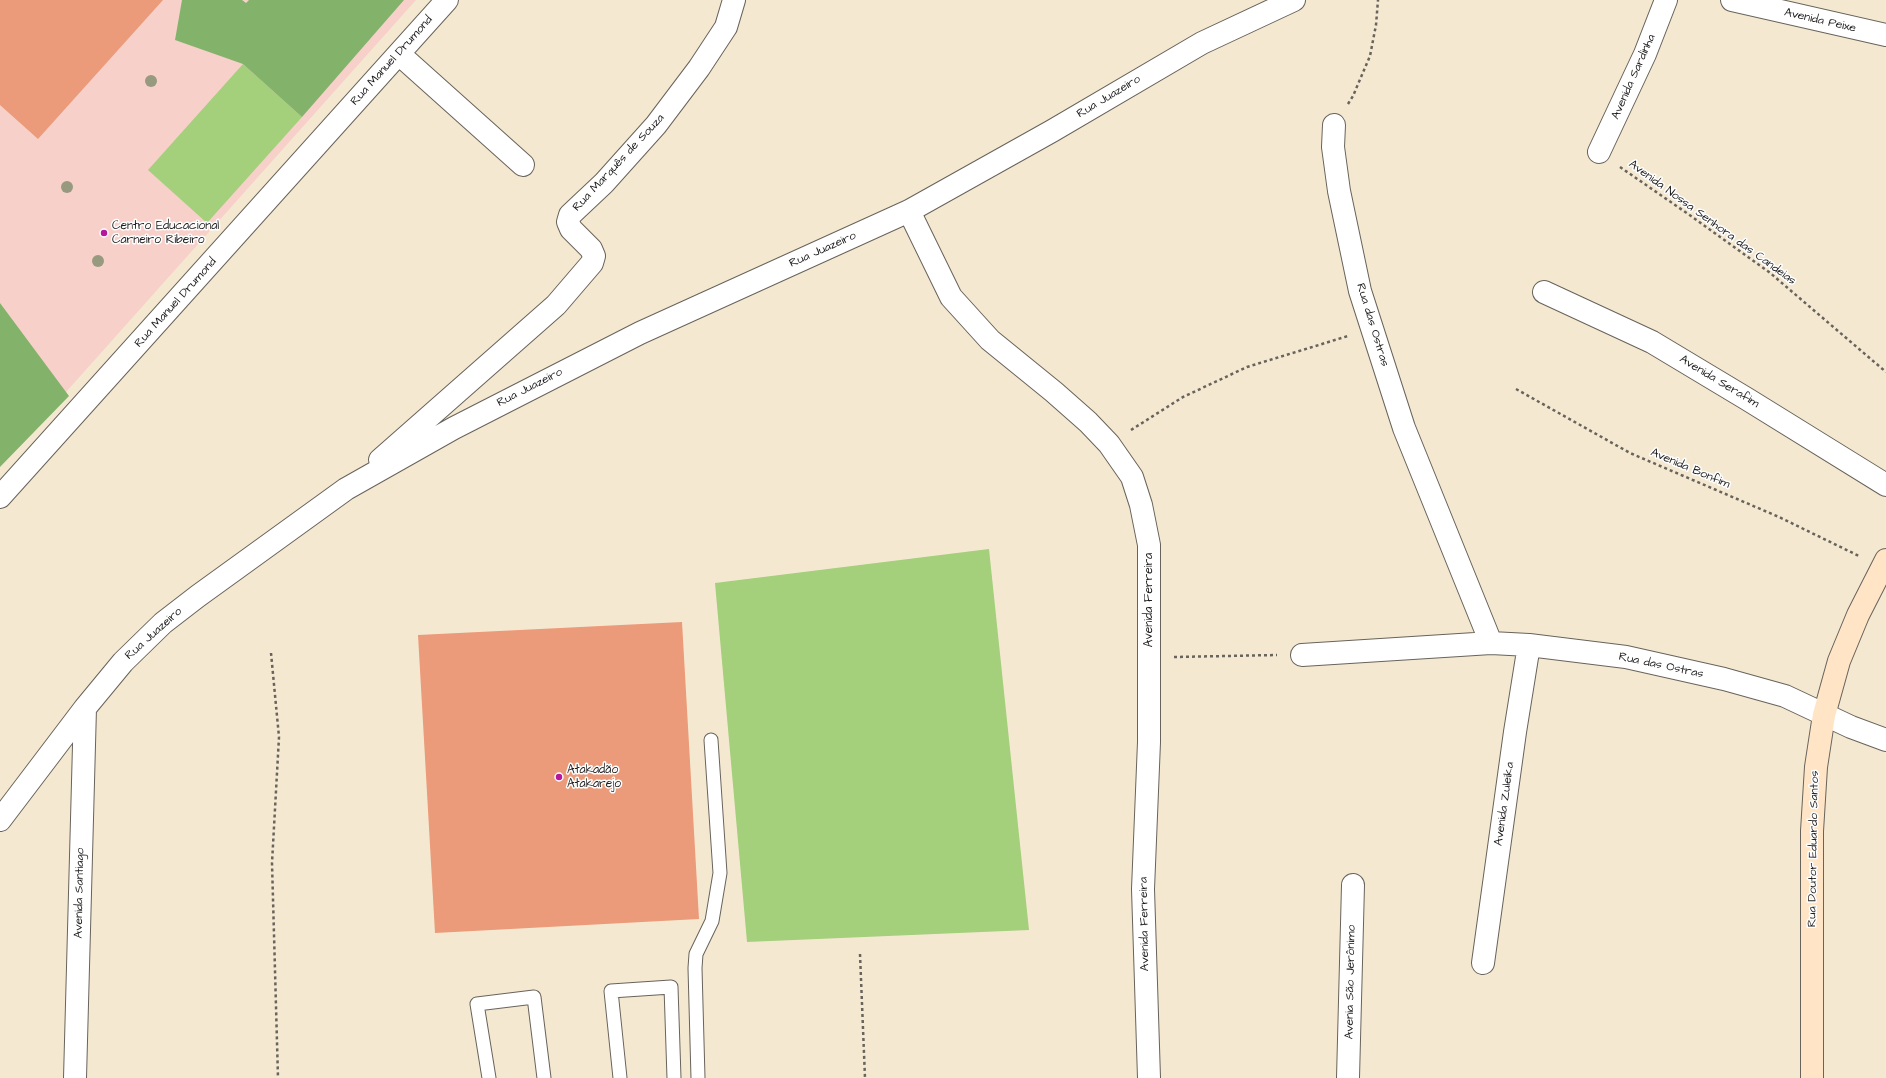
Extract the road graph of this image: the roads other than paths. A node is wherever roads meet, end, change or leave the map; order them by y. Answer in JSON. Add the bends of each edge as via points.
{"nodes":[{"id":1,"x":447,"y":0,"type":"edge"},
{"id":2,"x":734,"y":0,"type":"edge"},
{"id":3,"x":1294,"y":0,"type":"edge"},
{"id":4,"x":1666,"y":0,"type":"edge"},
{"id":5,"x":1732,"y":0,"type":"edge"},
{"id":6,"x":1886,"y":35,"type":"edge"},
{"id":7,"x":399,"y":54,"type":"junction"},
{"id":8,"x":1334,"y":125,"type":"road end"},
{"id":9,"x":1599,"y":152,"type":"road end"},
{"id":10,"x":523,"y":165,"type":"dead end"},
{"id":11,"x":909,"y":211,"type":"junction"},
{"id":12,"x":592,"y":264,"type":"joint"},
{"id":13,"x":1544,"y":292,"type":"dead end"},
{"id":14,"x":1886,"y":485,"type":"edge"},
{"id":15,"x":346,"y":489,"type":"junction"},
{"id":16,"x":0,"y":497,"type":"edge"},
{"id":17,"x":1886,"y":560,"type":"edge"},
{"id":18,"x":1491,"y":643,"type":"junction"},
{"id":19,"x":1529,"y":645,"type":"junction"},
{"id":20,"x":1302,"y":655,"type":"road end"},
{"id":21,"x":85,"y":708,"type":"junction"},
{"id":22,"x":1824,"y":715,"type":"junction"},
{"id":23,"x":711,"y":740,"type":"dead end"},
{"id":24,"x":1886,"y":740,"type":"edge"},
{"id":25,"x":0,"y":820,"type":"edge"},
{"id":26,"x":1353,"y":885,"type":"dead end"},
{"id":27,"x":1482,"y":964,"type":"dead end"},
{"id":28,"x":75,"y":1078,"type":"edge"},
{"id":29,"x":489,"y":1078,"type":"edge"},
{"id":30,"x":544,"y":1078,"type":"edge"},
{"id":31,"x":620,"y":1078,"type":"edge"},
{"id":32,"x":674,"y":1078,"type":"edge"},
{"id":33,"x":698,"y":1078,"type":"edge"},
{"id":34,"x":1149,"y":1078,"type":"edge"},
{"id":35,"x":1348,"y":1078,"type":"edge"},
{"id":36,"x":1812,"y":1078,"type":"edge"}],
"edges":[{"from":1,"to":7,"type":"street","name":"Rua Manuel Drumond"},
{"from":2,"to":12,"type":"street","name":"Rua Marquês de Souza","via":[[726,27],[656,125],[604,183],[570,215],[568,222],[571,229],[594,256]]},
{"from":3,"to":11,"type":"street","name":"Rua Juazeiro","via":[[1202,43]]},
{"from":4,"to":9,"type":"street","name":"Avenida Sardinha","via":[[1645,54]]},
{"from":5,"to":6,"type":"street","name":"Avenida Peixe"},
{"from":7,"to":10,"type":"street"},
{"from":7,"to":16,"type":"street","name":"Rua Manuel Drumond"},
{"from":8,"to":18,"type":"street","name":"Rua das Ostras","via":[[1333,147],[1339,191],[1360,292],[1404,428]]},
{"from":11,"to":15,"type":"street","name":"Rua Juazeiro","via":[[646,330],[454,428]]},
{"from":11,"to":34,"type":"street","name":"Avenida Ferreira","via":[[952,297],[990,340],[1054,392],[1109,444],[1132,477],[1141,505],[1149,545],[1150,657],[1143,889]]},
{"from":12,"to":15,"type":"street","name":"Rua Juazeiro","via":[[556,305]]},
{"from":13,"to":14,"type":"street","name":"Avenida Serafim","via":[[1652,342]]},
{"from":15,"to":21,"type":"street","name":"Rua Juazeiro","via":[[164,622],[123,662]]},
{"from":17,"to":22,"type":"main road","name":"Rua Doutor Eduardo Santos","via":[[1858,615],[1842,654]]},
{"from":18,"to":19,"type":"street","name":"Rua das Ostras"},
{"from":18,"to":20,"type":"street","name":"Rua das Ostras"},
{"from":19,"to":22,"type":"street","name":"Rua das Ostras","via":[[1626,657],[1724,679],[1785,696]]},
{"from":19,"to":27,"type":"street","name":"Avenida Zuleika"},
{"from":21,"to":25,"type":"street","name":"Rua Juazeiro"},
{"from":21,"to":28,"type":"street","name":"Avenida Santiago"},
{"from":22,"to":24,"type":"street","name":"Rua das Ostras"},
{"from":22,"to":36,"type":"main road","name":"Rua Doutor Eduardo Santos","via":[[1816,767],[1812,831]]},
{"from":23,"to":33,"type":"lane","via":[[720,872],[712,921],[696,954],[694,968]]},
{"from":26,"to":35,"type":"street","name":"Avenia São Jerônimo"},
{"from":29,"to":30,"type":"lane","via":[[477,1004],[534,997]]},
{"from":31,"to":32,"type":"lane","via":[[611,991],[671,987]]}]}
